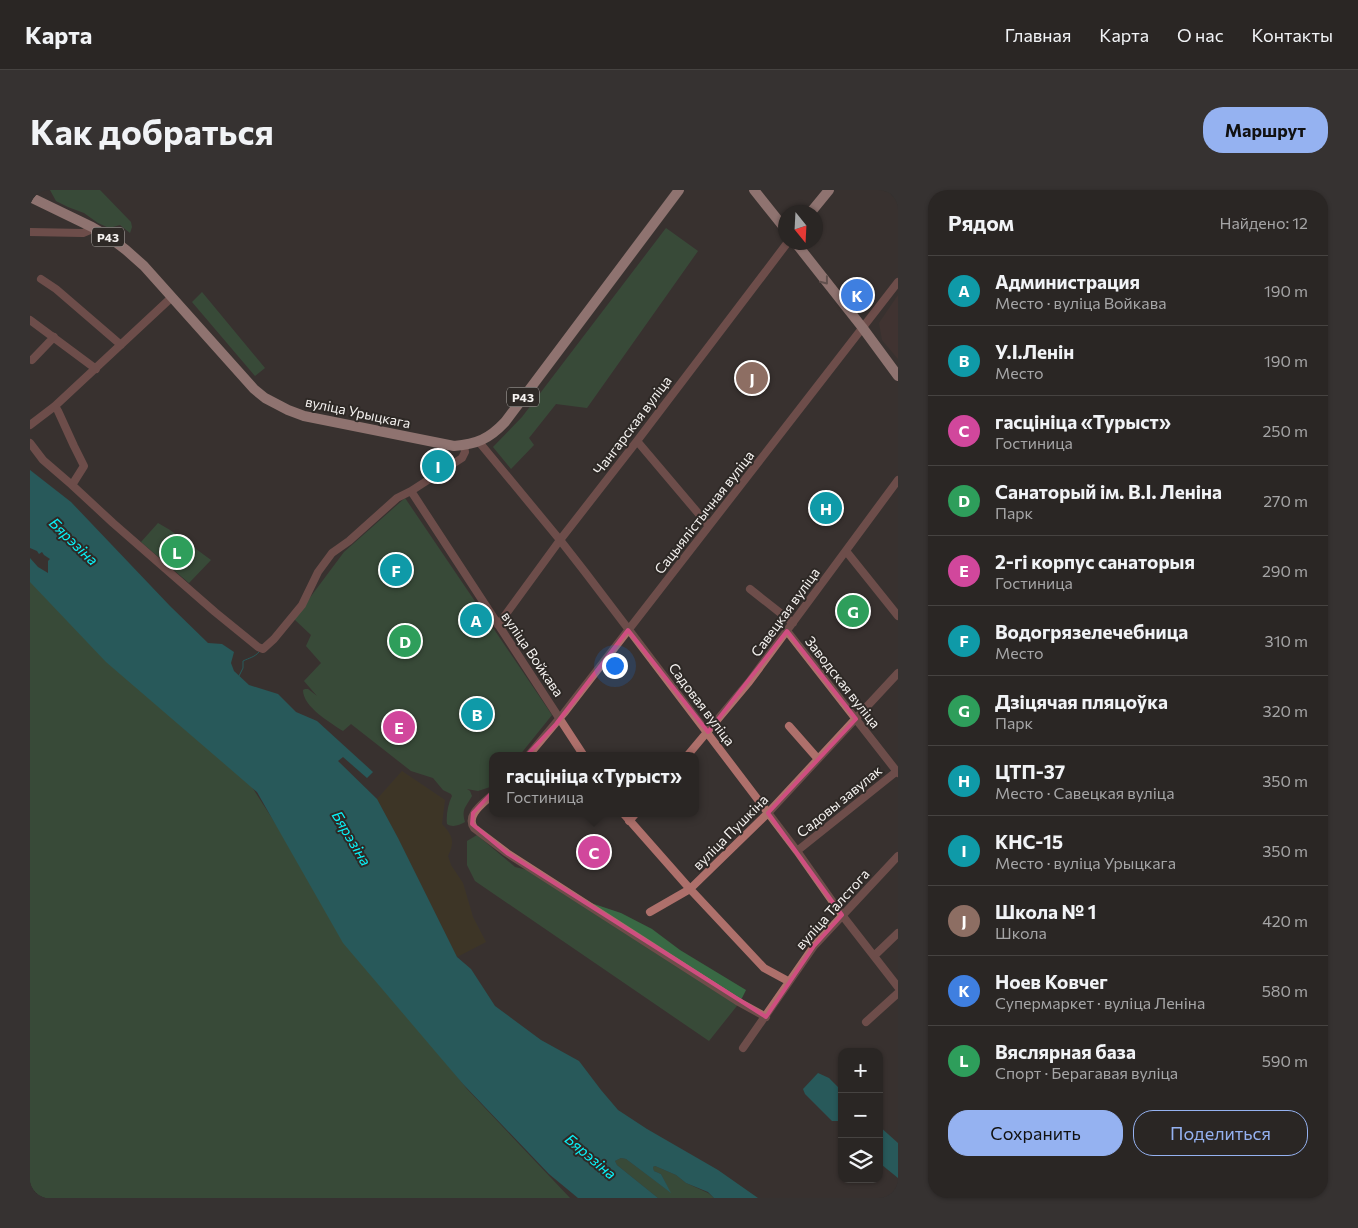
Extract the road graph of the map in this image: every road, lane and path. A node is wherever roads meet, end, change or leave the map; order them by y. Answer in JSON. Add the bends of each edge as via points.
{"nodes":[{"id":1,"x":680,"y":190,"type":"edge"},
{"id":2,"x":754,"y":190,"type":"edge"},
{"id":3,"x":829,"y":190,"type":"edge"},
{"id":4,"x":30,"y":197,"type":"edge"},
{"id":5,"x":817,"y":205,"type":"edge"},
{"id":6,"x":778,"y":220,"type":"edge"},
{"id":7,"x":92,"y":227,"type":"junction"},
{"id":8,"x":30,"y":232,"type":"edge"},
{"id":9,"x":782,"y":250,"type":"edge"},
{"id":10,"x":801,"y":250,"type":"edge"},
{"id":11,"x":41,"y":279,"type":"dead end"},
{"id":12,"x":898,"y":282,"type":"edge"},
{"id":13,"x":172,"y":297,"type":"junction"},
{"id":14,"x":30,"y":320,"type":"edge"},
{"id":15,"x":862,"y":327,"type":"junction"},
{"id":16,"x":54,"y":337,"type":"junction"},
{"id":17,"x":121,"y":345,"type":"junction"},
{"id":18,"x":32,"y":360,"type":"dead end"},
{"id":19,"x":96,"y":369,"type":"junction"},
{"id":20,"x":898,"y":376,"type":"edge"},
{"id":21,"x":55,"y":406,"type":"junction"},
{"id":22,"x":30,"y":425,"type":"edge"},
{"id":23,"x":637,"y":441,"type":"junction"},
{"id":24,"x":479,"y":442,"type":"junction"},
{"id":25,"x":30,"y":443,"type":"edge"},
{"id":26,"x":464,"y":445,"type":"junction"},
{"id":27,"x":898,"y":480,"type":"edge"},
{"id":28,"x":72,"y":485,"type":"junction"},
{"id":29,"x":410,"y":492,"type":"junction"},
{"id":30,"x":708,"y":526,"type":"junction"},
{"id":31,"x":560,"y":540,"type":"junction"},
{"id":32,"x":846,"y":551,"type":"junction"},
{"id":33,"x":750,"y":589,"type":"dead end"},
{"id":34,"x":898,"y":616,"type":"edge"},
{"id":35,"x":793,"y":623,"type":"junction"},
{"id":36,"x":498,"y":625,"type":"junction"},
{"id":37,"x":628,"y":630,"type":"junction"},
{"id":38,"x":787,"y":631,"type":"junction"},
{"id":39,"x":898,"y":672,"type":"edge"},
{"id":40,"x":560,"y":718,"type":"junction"},
{"id":41,"x":856,"y":720,"type":"junction"},
{"id":42,"x":789,"y":726,"type":"dead end"},
{"id":43,"x":708,"y":732,"type":"junction"},
{"id":44,"x":531,"y":752,"type":"edge"},
{"id":45,"x":581,"y":752,"type":"edge"},
{"id":46,"x":690,"y":752,"type":"edge"},
{"id":47,"x":818,"y":759,"type":"junction"},
{"id":48,"x":897,"y":772,"type":"edge"},
{"id":49,"x":489,"y":798,"type":"edge"},
{"id":50,"x":768,"y":812,"type":"junction"},
{"id":51,"x":626,"y":817,"type":"edge"},
{"id":52,"x":632,"y":817,"type":"edge"},
{"id":53,"x":629,"y":821,"type":"junction"},
{"id":54,"x":797,"y":851,"type":"junction"},
{"id":55,"x":898,"y":856,"type":"edge"},
{"id":56,"x":690,"y":889,"type":"junction"},
{"id":57,"x":650,"y":912,"type":"dead end"},
{"id":58,"x":842,"y":915,"type":"junction"},
{"id":59,"x":898,"y":933,"type":"edge"},
{"id":60,"x":874,"y":956,"type":"junction"},
{"id":61,"x":788,"y":981,"type":"junction"},
{"id":62,"x":898,"y":987,"type":"edge"},
{"id":63,"x":898,"y":992,"type":"edge"},
{"id":64,"x":766,"y":1017,"type":"junction"},
{"id":65,"x":866,"y":1022,"type":"dead end"},
{"id":66,"x":743,"y":1048,"type":"dead end"}],
"edges":[{"from":1,"to":24,"type":"main road","name":"вуліца Урыцкага","number":"Р43","via":[[505,422]]},
{"from":2,"to":6,"type":"main road"},
{"from":3,"to":5,"type":"main road"},
{"from":4,"to":7,"type":"main road","number":"Р43"},
{"from":7,"to":8,"type":"street","via":[[83,234]]},
{"from":7,"to":13,"type":"main road","number":"Р43","via":[[126,250]]},
{"from":9,"to":23,"type":"street","name":"Чангарская вуліца"},
{"from":10,"to":15,"type":"main road","one_way":true},
{"from":11,"to":17,"type":"street"},
{"from":12,"to":15,"type":"street","name":"Сацыялістычная вуліца"},
{"from":13,"to":17,"type":"street"},
{"from":13,"to":26,"type":"main road","name":"вуліца Урыцкага","number":"Р43","via":[[264,398],[304,416],[454,446]]},
{"from":14,"to":16,"type":"street"},
{"from":15,"to":20,"type":"main road"},
{"from":15,"to":30,"type":"street","name":"Сацыялістычная вуліца"},
{"from":16,"to":18,"type":"street"},
{"from":16,"to":19,"type":"street"},
{"from":17,"to":19,"type":"street"},
{"from":19,"to":21,"type":"street"},
{"from":21,"to":22,"type":"street"},
{"from":21,"to":28,"type":"street","via":[[84,466]]},
{"from":23,"to":30,"type":"street"},
{"from":23,"to":31,"type":"street","name":"Чангарская вуліца"},
{"from":24,"to":26,"type":"main road","name":"вуліца Урыцкага","number":"Р43"},
{"from":24,"to":31,"type":"street","name":"Садовая вуліца"},
{"from":25,"to":28,"type":"street","via":[[43,460]]},
{"from":26,"to":29,"type":"street","via":[[462,458]]},
{"from":27,"to":32,"type":"street","name":"Савецкая вуліца"},
{"from":28,"to":29,"type":"street","via":[[215,612],[263,649],[302,605],[318,572],[332,553],[397,498]]},
{"from":29,"to":36,"type":"street","name":"вуліца Войкава"},
{"from":30,"to":37,"type":"street","name":"Сацыялістычная вуліца"},
{"from":31,"to":36,"type":"street","name":"Чангарская вуліца"},
{"from":31,"to":37,"type":"street","name":"Садовая вуліца"},
{"from":32,"to":34,"type":"street"},
{"from":32,"to":35,"type":"street","name":"Савецкая вуліца"},
{"from":33,"to":35,"type":"street"},
{"from":35,"to":38,"type":"street","name":"Савецкая вуліца"},
{"from":36,"to":40,"type":"street","name":"вуліца Войкава"},
{"from":37,"to":40,"type":"street","name":"Сацыялістычная вуліца"},
{"from":37,"to":43,"type":"street","name":"Садовая вуліца"},
{"from":38,"to":41,"type":"street","name":"Заводская вуліца"},
{"from":38,"to":43,"type":"street","name":"Савецкая вуліца"},
{"from":39,"to":41,"type":"street","name":"вуліца Пушкіна"},
{"from":40,"to":44,"type":"street","name":"Сацыялістычная вуліца"},
{"from":40,"to":45,"type":"street","name":"вуліца Войкава"},
{"from":41,"to":47,"type":"street","name":"вуліца Пушкіна"},
{"from":41,"to":48,"type":"street","name":"Заводская вуліца"},
{"from":42,"to":47,"type":"street"},
{"from":43,"to":46,"type":"street","name":"Савецкая вуліца"},
{"from":43,"to":50,"type":"street","name":"Садовая вуліца"},
{"from":47,"to":50,"type":"street","name":"вуліца Пушкіна"},
{"from":48,"to":54,"type":"street","name":"Садовы завулак"},
{"from":49,"to":64,"type":"street","via":[[473,813],[474,828],[507,853]]},
{"from":50,"to":54,"type":"street","name":"Садовая вуліца"},
{"from":50,"to":56,"type":"street","name":"вуліца Пушкіна"},
{"from":51,"to":53,"type":"street"},
{"from":52,"to":53,"type":"street"},
{"from":53,"to":56,"type":"street"},
{"from":54,"to":58,"type":"street","name":"Садовая вуліца"},
{"from":55,"to":58,"type":"street","name":"вуліца Талстога"},
{"from":56,"to":57,"type":"street","name":"вуліца Пушкіна"},
{"from":56,"to":61,"type":"street","via":[[764,968]]},
{"from":58,"to":60,"type":"street","name":"Садовая вуліца"},
{"from":58,"to":61,"type":"street","name":"вуліца Талстога"},
{"from":59,"to":60,"type":"street"},
{"from":60,"to":62,"type":"street","name":"Садовая вуліца"},
{"from":61,"to":64,"type":"street","name":"вуліца Талстога"},
{"from":63,"to":65,"type":"street"},
{"from":64,"to":66,"type":"street","name":"вуліца Талстога"}]}
